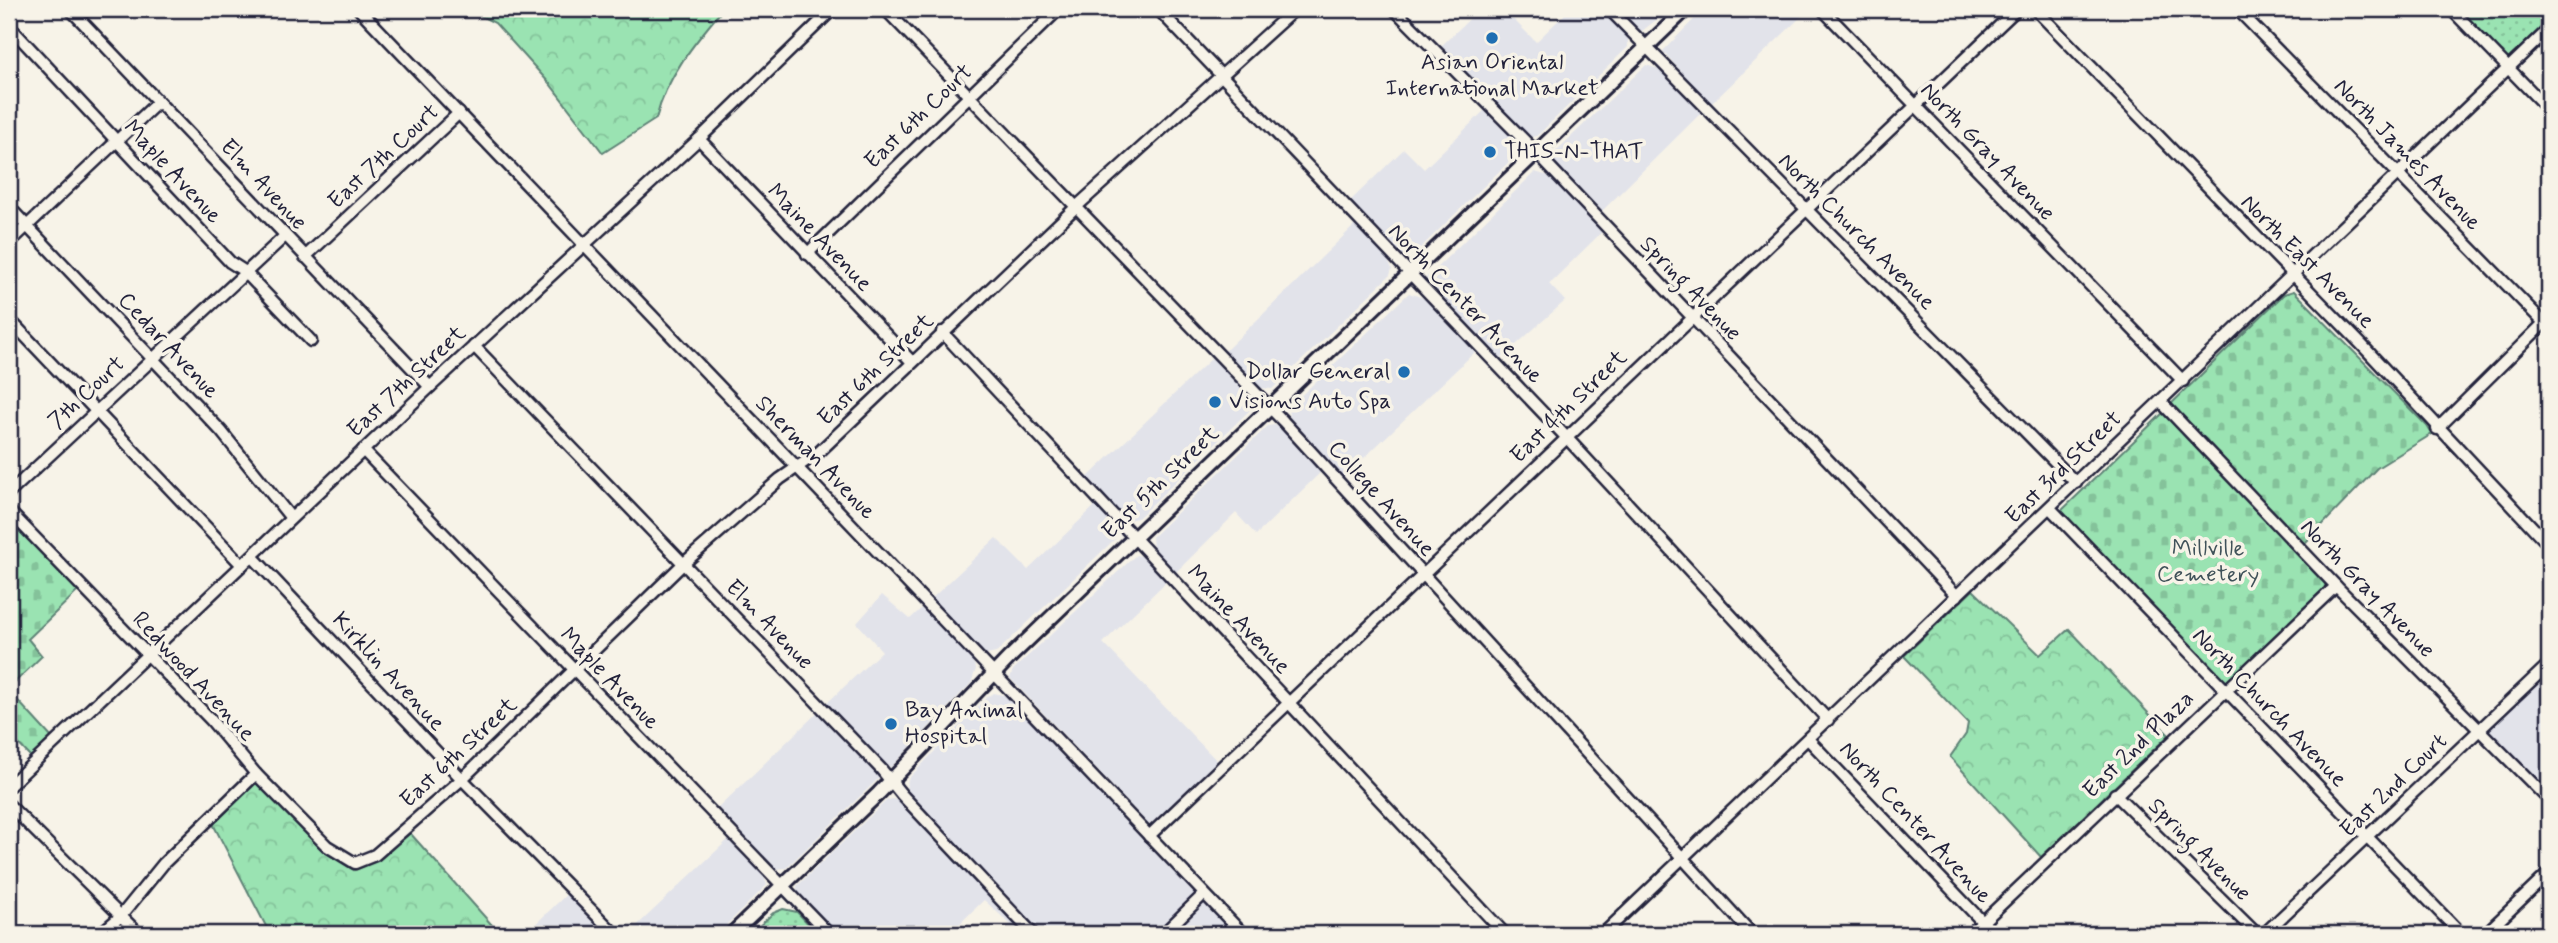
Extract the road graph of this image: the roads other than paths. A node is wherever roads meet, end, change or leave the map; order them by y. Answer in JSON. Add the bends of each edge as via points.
{"nodes":[{"id":1,"x":70,"y":9,"type":"edge"},
{"id":2,"x":359,"y":9,"type":"edge"},
{"id":3,"x":834,"y":9,"type":"edge"},
{"id":4,"x":885,"y":9,"type":"edge"},
{"id":5,"x":1059,"y":9,"type":"edge"},
{"id":6,"x":1158,"y":9,"type":"edge"},
{"id":7,"x":1295,"y":9,"type":"edge"},
{"id":8,"x":1394,"y":9,"type":"edge"},
{"id":9,"x":1608,"y":9,"type":"edge"},
{"id":10,"x":1686,"y":9,"type":"edge"},
{"id":11,"x":1822,"y":9,"type":"edge"},
{"id":12,"x":2017,"y":9,"type":"edge"},
{"id":13,"x":2035,"y":9,"type":"edge"},
{"id":14,"x":2237,"y":9,"type":"edge"},
{"id":15,"x":2451,"y":9,"type":"edge"},
{"id":16,"x":9,"y":26,"type":"edge"},
{"id":17,"x":2549,"y":29,"type":"edge"},
{"id":18,"x":1647,"y":47,"type":"junction"},
{"id":19,"x":2508,"y":68,"type":"junction"},
{"id":20,"x":1220,"y":78,"type":"junction"},
{"id":21,"x":968,"y":95,"type":"junction"},
{"id":22,"x":158,"y":102,"type":"junction"},
{"id":23,"x":1914,"y":105,"type":"junction"},
{"id":24,"x":2549,"y":110,"type":"edge"},
{"id":25,"x":459,"y":113,"type":"junction"},
{"id":26,"x":699,"y":139,"type":"junction"},
{"id":27,"x":117,"y":142,"type":"junction"},
{"id":28,"x":1536,"y":153,"type":"junction"},
{"id":29,"x":2399,"y":173,"type":"junction"},
{"id":30,"x":9,"y":207,"type":"edge"},
{"id":31,"x":1076,"y":207,"type":"junction"},
{"id":32,"x":1805,"y":209,"type":"junction"},
{"id":33,"x":27,"y":227,"type":"junction"},
{"id":34,"x":285,"y":236,"type":"junction"},
{"id":35,"x":9,"y":243,"type":"edge"},
{"id":36,"x":583,"y":244,"type":"junction"},
{"id":37,"x":807,"y":254,"type":"junction"},
{"id":38,"x":305,"y":257,"type":"junction"},
{"id":39,"x":244,"y":271,"type":"junction"},
{"id":40,"x":1409,"y":275,"type":"junction"},
{"id":41,"x":2293,"y":276,"type":"junction"},
{"id":42,"x":1690,"y":317,"type":"junction"},
{"id":43,"x":9,"y":319,"type":"edge"},
{"id":44,"x":2548,"y":323,"type":"edge"},
{"id":45,"x":942,"y":332,"type":"junction"},
{"id":46,"x":311,"y":341,"type":"dead end"},
{"id":47,"x":474,"y":346,"type":"junction"},
{"id":48,"x":153,"y":358,"type":"junction"},
{"id":49,"x":912,"y":362,"type":"junction"},
{"id":50,"x":2183,"y":381,"type":"junction"},
{"id":51,"x":430,"y":387,"type":"junction"},
{"id":52,"x":2161,"y":402,"type":"junction"},
{"id":53,"x":1270,"y":408,"type":"junction"},
{"id":54,"x":96,"y":411,"type":"junction"},
{"id":55,"x":2437,"y":429,"type":"junction"},
{"id":56,"x":1566,"y":437,"type":"junction"},
{"id":57,"x":363,"y":450,"type":"junction"},
{"id":58,"x":797,"y":468,"type":"junction"},
{"id":59,"x":2076,"y":483,"type":"junction"},
{"id":60,"x":9,"y":492,"type":"edge"},
{"id":61,"x":2050,"y":508,"type":"junction"},
{"id":62,"x":9,"y":511,"type":"edge"},
{"id":63,"x":292,"y":518,"type":"junction"},
{"id":64,"x":1135,"y":538,"type":"junction"},
{"id":65,"x":2549,"y":545,"type":"edge"},
{"id":66,"x":252,"y":556,"type":"junction"},
{"id":67,"x":683,"y":564,"type":"junction"},
{"id":68,"x":242,"y":565,"type":"junction"},
{"id":69,"x":1422,"y":573,"type":"junction"},
{"id":70,"x":2336,"y":586,"type":"junction"},
{"id":71,"x":1957,"y":596,"type":"junction"},
{"id":72,"x":148,"y":656,"type":"junction"},
{"id":73,"x":2549,"y":664,"type":"edge"},
{"id":74,"x":574,"y":671,"type":"junction"},
{"id":75,"x":994,"y":673,"type":"junction"},
{"id":76,"x":2225,"y":690,"type":"junction"},
{"id":77,"x":1289,"y":703,"type":"junction"},
{"id":78,"x":1828,"y":720,"type":"junction"},
{"id":79,"x":2480,"y":730,"type":"junction"},
{"id":80,"x":1808,"y":739,"type":"junction"},
{"id":81,"x":256,"y":774,"type":"junction"},
{"id":82,"x":462,"y":779,"type":"junction"},
{"id":83,"x":891,"y":781,"type":"junction"},
{"id":84,"x":9,"y":786,"type":"edge"},
{"id":85,"x":2115,"y":794,"type":"junction"},
{"id":86,"x":2549,"y":800,"type":"edge"},
{"id":87,"x":9,"y":805,"type":"edge"},
{"id":88,"x":1149,"y":835,"type":"junction"},
{"id":89,"x":2367,"y":838,"type":"junction"},
{"id":90,"x":1683,"y":859,"type":"junction"},
{"id":91,"x":355,"y":863,"type":"joint"},
{"id":92,"x":2549,"y":873,"type":"edge"},
{"id":93,"x":782,"y":886,"type":"junction"},
{"id":94,"x":1204,"y":894,"type":"junction"},
{"id":95,"x":121,"y":916,"type":"junction"},
{"id":96,"x":1983,"y":923,"type":"junction"},
{"id":97,"x":100,"y":934,"type":"edge"},
{"id":98,"x":139,"y":934,"type":"edge"},
{"id":99,"x":615,"y":934,"type":"edge"},
{"id":100,"x":732,"y":934,"type":"edge"},
{"id":101,"x":829,"y":934,"type":"edge"},
{"id":102,"x":1033,"y":934,"type":"edge"},
{"id":103,"x":1163,"y":934,"type":"edge"},
{"id":104,"x":1243,"y":934,"type":"edge"},
{"id":105,"x":1505,"y":934,"type":"edge"},
{"id":106,"x":1603,"y":934,"type":"edge"},
{"id":107,"x":1752,"y":934,"type":"edge"},
{"id":108,"x":1970,"y":934,"type":"edge"},
{"id":109,"x":1994,"y":934,"type":"edge"},
{"id":110,"x":2257,"y":934,"type":"edge"},
{"id":111,"x":2264,"y":934,"type":"edge"},
{"id":112,"x":2461,"y":934,"type":"edge"},
{"id":113,"x":2485,"y":934,"type":"edge"}],
"edges":[{"from":1,"to":22,"type":"street","name":"Elm Avenue"},
{"from":2,"to":25,"type":"street","name":"Sherman Avenue"},
{"from":3,"to":26,"type":"street","name":"East 7th Street"},
{"from":4,"to":21,"type":"street","name":"College Avenue"},
{"from":5,"to":21,"type":"street","name":"East 6th Court"},
{"from":6,"to":20,"type":"street","name":"North Center Avenue"},
{"from":7,"to":20,"type":"street","name":"East 6th Street"},
{"from":8,"to":28,"type":"street","name":"Spring Avenue"},
{"from":9,"to":18,"type":"street","name":"North Church Avenue"},
{"from":10,"to":18,"type":"main road","name":"East 5th Street"},
{"from":11,"to":23,"type":"street","name":"North Gray Avenue"},
{"from":12,"to":23,"type":"street","name":"East 4th Street"},
{"from":13,"to":41,"type":"street","name":"North East Avenue"},
{"from":14,"to":29,"type":"street","name":"North James Avenue"},
{"from":15,"to":19,"type":"street"},
{"from":16,"to":27,"type":"street","name":"Maple Avenue"},
{"from":17,"to":19,"type":"street","name":"East 3rd Street"},
{"from":18,"to":28,"type":"main road","name":"East 5th Street"},
{"from":18,"to":32,"type":"street","name":"North Church Avenue"},
{"from":19,"to":24,"type":"street"},
{"from":19,"to":29,"type":"street","name":"East 3rd Street"},
{"from":20,"to":31,"type":"street","name":"East 6th Street"},
{"from":20,"to":40,"type":"street","name":"North Center Avenue"},
{"from":21,"to":31,"type":"street","name":"College Avenue"},
{"from":21,"to":37,"type":"street","name":"East 6th Court"},
{"from":22,"to":27,"type":"street"},
{"from":22,"to":34,"type":"street","name":"Elm Avenue"},
{"from":23,"to":32,"type":"street","name":"East 4th Street"},
{"from":23,"to":50,"type":"street","name":"North Gray Avenue"},
{"from":25,"to":36,"type":"street","name":"Sherman Avenue"},
{"from":25,"to":38,"type":"street","name":"East 7th Court"},
{"from":26,"to":36,"type":"street","name":"East 7th Street"},
{"from":26,"to":37,"type":"street","name":"Maine Avenue"},
{"from":27,"to":33,"type":"street"},
{"from":27,"to":39,"type":"street","name":"Maple Avenue","via":[[230,262]]},
{"from":28,"to":40,"type":"main road","name":"East 5th Street"},
{"from":28,"to":42,"type":"street","name":"Spring Avenue"},
{"from":29,"to":41,"type":"street","name":"East 3rd Street"},
{"from":29,"to":44,"type":"street","name":"North James Avenue"},
{"from":30,"to":33,"type":"street","name":"Cedar Avenue"},
{"from":31,"to":45,"type":"street","name":"East 6th Street"},
{"from":31,"to":53,"type":"street","name":"College Avenue"},
{"from":32,"to":42,"type":"street","name":"East 4th Street"},
{"from":32,"to":59,"type":"street","name":"North Church Avenue"},
{"from":33,"to":35,"type":"street"},
{"from":33,"to":48,"type":"street","name":"Cedar Avenue"},
{"from":34,"to":38,"type":"street","name":"Elm Avenue"},
{"from":34,"to":39,"type":"street","name":"7th Court"},
{"from":36,"to":47,"type":"street","name":"East 7th Street"},
{"from":36,"to":58,"type":"street","name":"Sherman Avenue"},
{"from":37,"to":49,"type":"street","name":"Maine Avenue"},
{"from":38,"to":51,"type":"street","name":"Elm Avenue"},
{"from":39,"to":46,"type":"street","name":"Maple Avenue"},
{"from":39,"to":48,"type":"street","name":"7th Court"},
{"from":40,"to":53,"type":"main road","name":"East 5th Street"},
{"from":40,"to":56,"type":"street","name":"North Center Avenue"},
{"from":41,"to":50,"type":"street","name":"East 3rd Street"},
{"from":41,"to":55,"type":"street","name":"North East Avenue"},
{"from":42,"to":56,"type":"street","name":"East 4th Street"},
{"from":42,"to":71,"type":"street","name":"Spring Avenue"},
{"from":43,"to":54,"type":"street"},
{"from":44,"to":55,"type":"street"},
{"from":45,"to":49,"type":"street","name":"East 6th Street"},
{"from":45,"to":64,"type":"street","name":"Maine Avenue"},
{"from":47,"to":51,"type":"street","name":"East 7th Street"},
{"from":47,"to":67,"type":"street","name":"Elm Avenue"},
{"from":48,"to":54,"type":"street","name":"7th Court"},
{"from":48,"to":63,"type":"street","name":"Cedar Avenue"},
{"from":49,"to":58,"type":"street","name":"East 6th Street"},
{"from":50,"to":52,"type":"street","name":"East 3rd Street"},
{"from":51,"to":57,"type":"street","name":"East 7th Street"},
{"from":52,"to":59,"type":"street","name":"East 3rd Street"},
{"from":52,"to":70,"type":"street","name":"North Gray Avenue"},
{"from":53,"to":64,"type":"main road","name":"East 5th Street"},
{"from":53,"to":69,"type":"street","name":"College Avenue"},
{"from":54,"to":60,"type":"street","name":"7th Court"},
{"from":54,"to":68,"type":"street"},
{"from":55,"to":65,"type":"street","name":"North East Avenue"},
{"from":56,"to":69,"type":"street","name":"East 4th Street"},
{"from":56,"to":78,"type":"street","name":"North Center Avenue"},
{"from":57,"to":63,"type":"street","name":"East 7th Street"},
{"from":57,"to":74,"type":"street","name":"Maple Avenue"},
{"from":58,"to":67,"type":"street","name":"East 6th Street"},
{"from":58,"to":75,"type":"street","name":"Sherman Avenue"},
{"from":59,"to":61,"type":"street","name":"East 3rd Street"},
{"from":61,"to":71,"type":"street","name":"East 3rd Street"},
{"from":61,"to":76,"type":"street","name":"North Church Avenue"},
{"from":62,"to":72,"type":"street","name":"Redwood Avenue"},
{"from":63,"to":66,"type":"street","name":"East 7th Street"},
{"from":64,"to":75,"type":"main road","name":"East 5th Street"},
{"from":64,"to":77,"type":"street","name":"Maine Avenue"},
{"from":66,"to":68,"type":"street","name":"East 7th Street"},
{"from":66,"to":82,"type":"street","name":"Kirklin Avenue"},
{"from":67,"to":74,"type":"street","name":"East 6th Street"},
{"from":67,"to":83,"type":"street","name":"Elm Avenue"},
{"from":68,"to":72,"type":"street","name":"East 7th Street"},
{"from":69,"to":77,"type":"street","name":"East 4th Street"},
{"from":69,"to":90,"type":"street","name":"College Avenue"},
{"from":70,"to":76,"type":"street","name":"East 2nd Plaza"},
{"from":70,"to":79,"type":"street","name":"North Gray Avenue"},
{"from":71,"to":78,"type":"street","name":"East 3rd Street"},
{"from":72,"to":81,"type":"street","name":"Redwood Avenue"},
{"from":72,"to":84,"type":"street","name":"East 7th Street"},
{"from":73,"to":79,"type":"street","name":"East 2nd Court"},
{"from":74,"to":82,"type":"street","name":"East 6th Street"},
{"from":74,"to":93,"type":"street","name":"Maple Avenue"},
{"from":75,"to":83,"type":"main road","name":"East 5th Street"},
{"from":75,"to":88,"type":"street","name":"Sherman Avenue"},
{"from":76,"to":85,"type":"street","name":"East 2nd Plaza"},
{"from":76,"to":89,"type":"street","name":"North Church Avenue"},
{"from":77,"to":88,"type":"street","name":"East 4th Street"},
{"from":77,"to":105,"type":"street","name":"Maine Avenue"},
{"from":78,"to":80,"type":"street","name":"East 3rd Street"},
{"from":79,"to":86,"type":"street","name":"North Gray Avenue"},
{"from":79,"to":89,"type":"street","name":"East 2nd Court"},
{"from":80,"to":90,"type":"street","name":"East 3rd Street"},
{"from":80,"to":96,"type":"street","name":"North Center Avenue"},
{"from":81,"to":91,"type":"street","name":"Redwood Avenue","via":[[327,846]]},
{"from":81,"to":95,"type":"street","via":[[164,863]]},
{"from":82,"to":91,"type":"street","name":"East 6th Street","via":[[376,855]]},
{"from":82,"to":99,"type":"street","name":"Kirklin Avenue"},
{"from":83,"to":93,"type":"main road","name":"East 5th Street"},
{"from":83,"to":102,"type":"street","name":"Elm Avenue"},
{"from":85,"to":96,"type":"street","name":"East 2nd Plaza"},
{"from":85,"to":110,"type":"street","name":"Spring Avenue"},
{"from":87,"to":95,"type":"street"},
{"from":88,"to":94,"type":"street","name":"Sherman Avenue"},
{"from":89,"to":111,"type":"street","name":"East 2nd Court"},
{"from":89,"to":112,"type":"street","name":"North Church Avenue"},
{"from":90,"to":106,"type":"street","name":"East 3rd Street"},
{"from":90,"to":107,"type":"street","name":"College Avenue"},
{"from":92,"to":113,"type":"street"},
{"from":93,"to":100,"type":"main road","name":"East 5th Street"},
{"from":93,"to":101,"type":"street","name":"Maple Avenue"},
{"from":94,"to":103,"type":"street"},
{"from":94,"to":104,"type":"street","name":"Sherman Avenue"},
{"from":95,"to":97,"type":"street"},
{"from":95,"to":98,"type":"street"},
{"from":96,"to":108,"type":"street","name":"East 2nd Plaza"},
{"from":96,"to":109,"type":"street","name":"North Center Avenue"}]}
